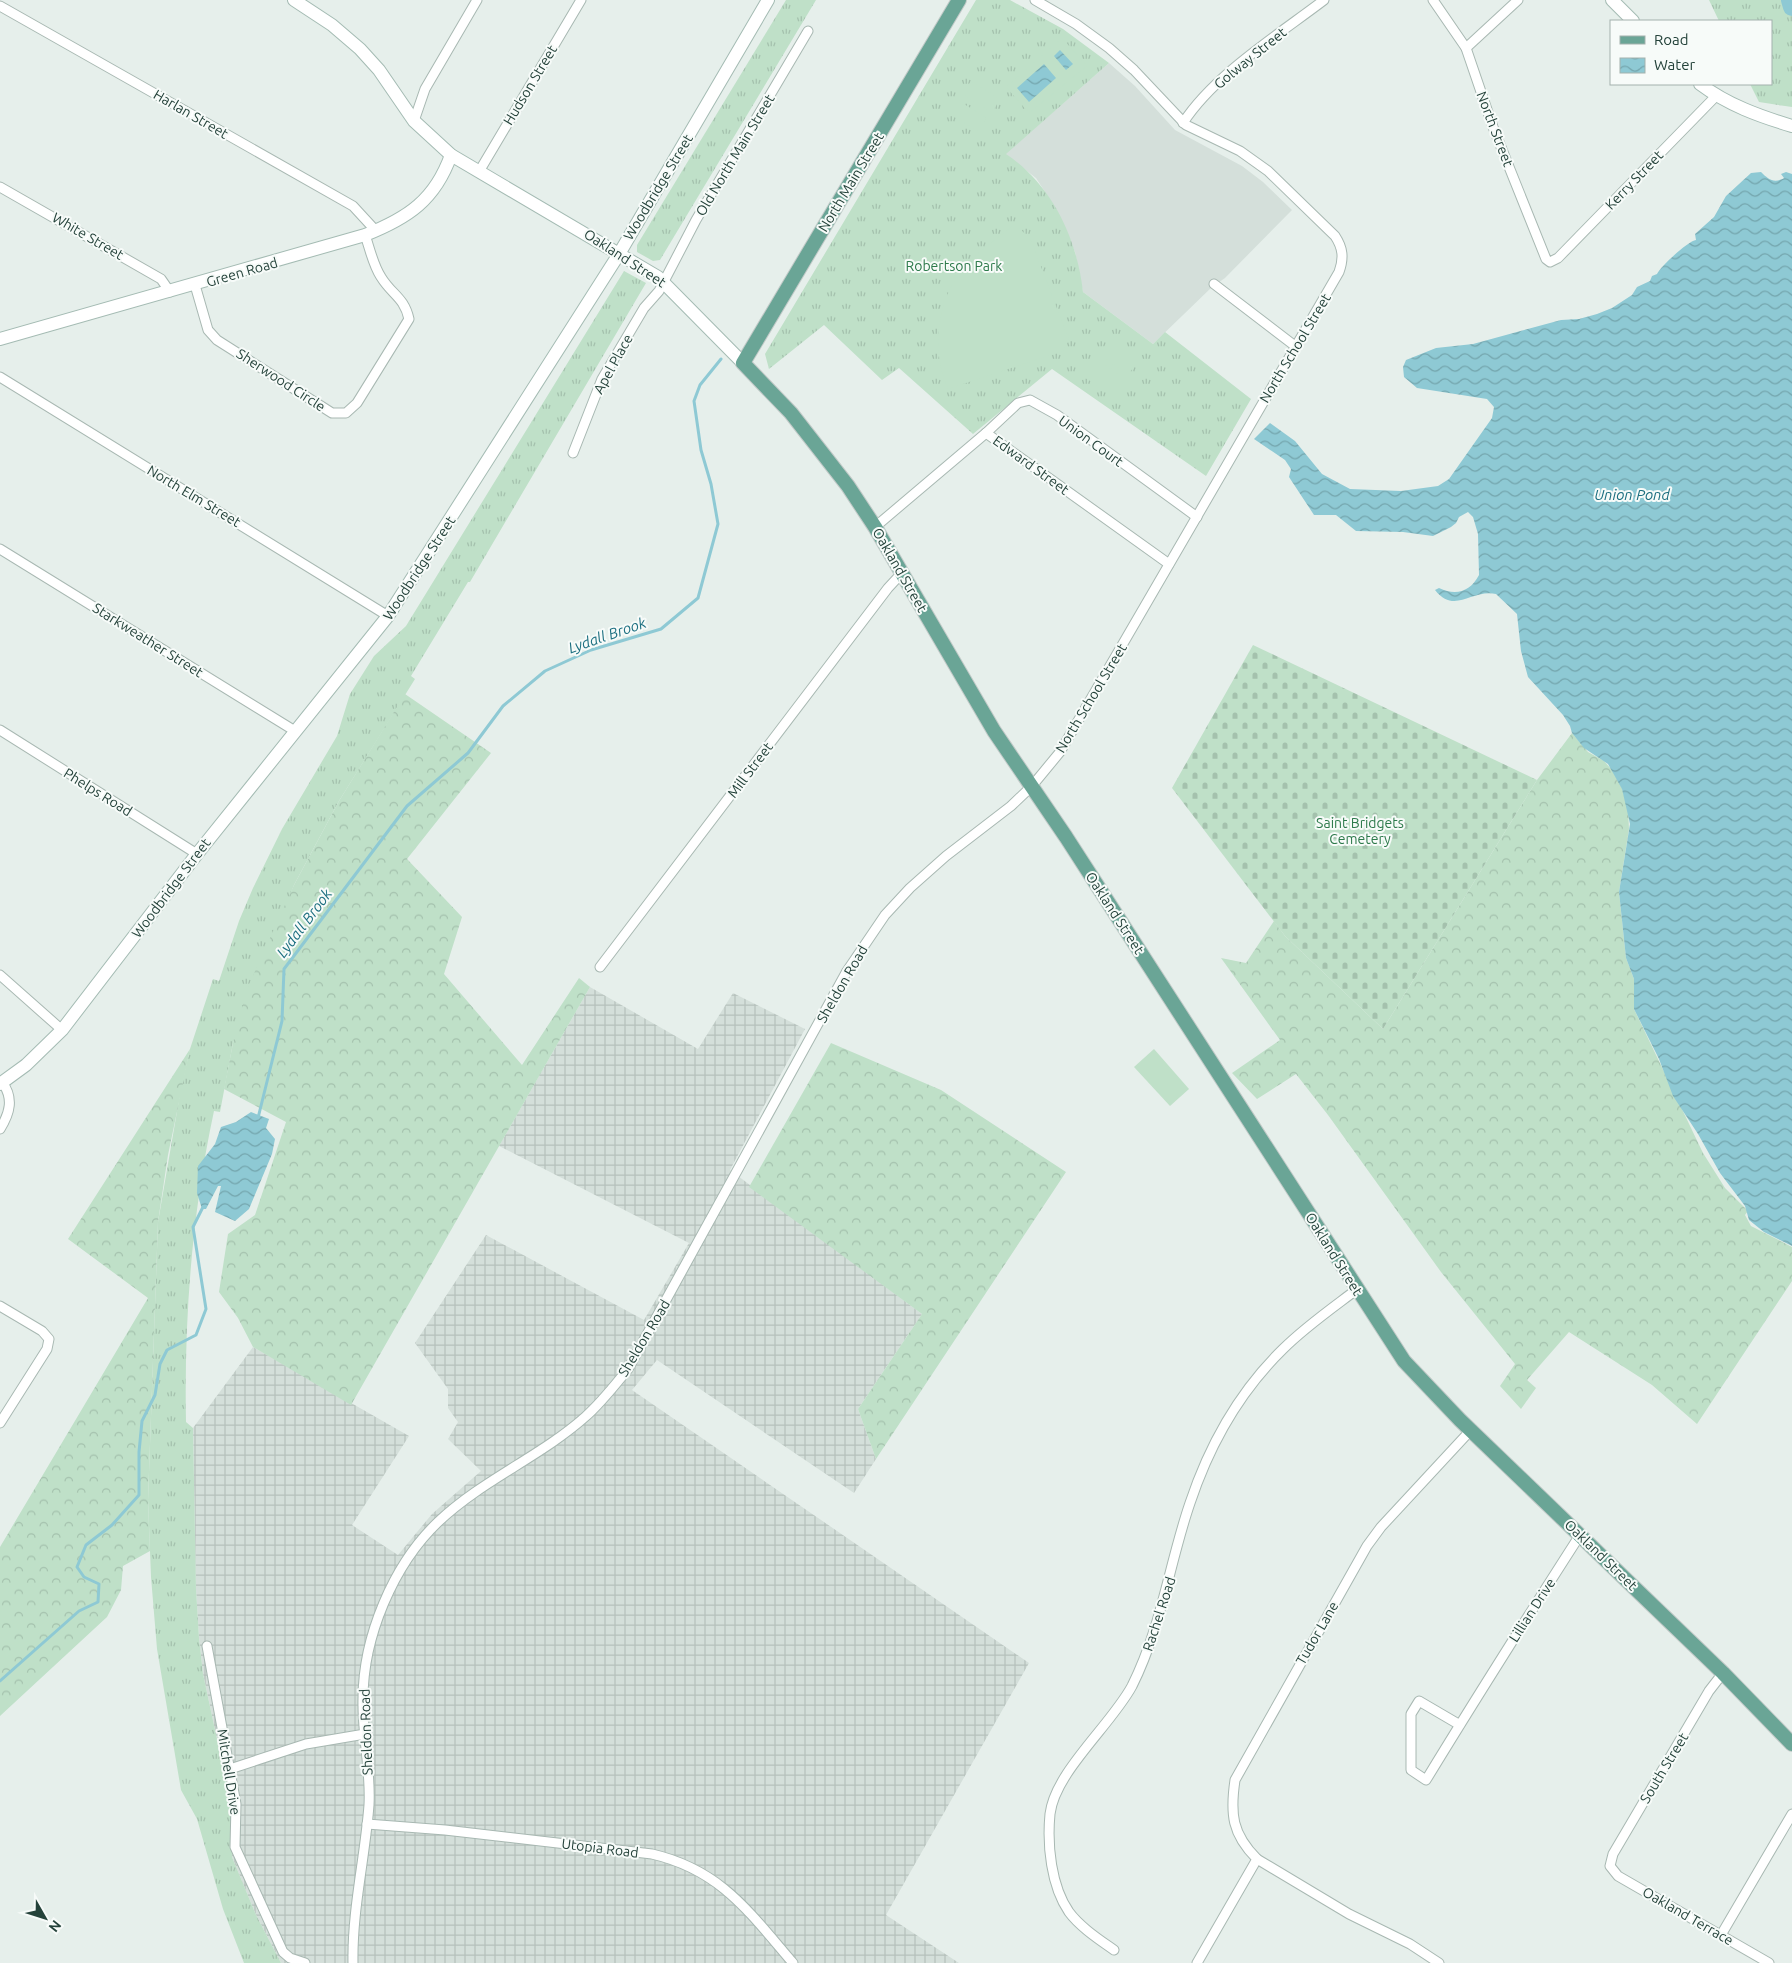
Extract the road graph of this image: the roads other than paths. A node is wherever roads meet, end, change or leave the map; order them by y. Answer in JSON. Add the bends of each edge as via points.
{"nodes":[{"id":1,"x":294,"y":0,"type":"edge"},
{"id":2,"x":477,"y":0,"type":"edge"},
{"id":3,"x":581,"y":0,"type":"edge"},
{"id":4,"x":768,"y":0,"type":"edge"},
{"id":5,"x":959,"y":0,"type":"edge"},
{"id":6,"x":1035,"y":0,"type":"edge"},
{"id":7,"x":1324,"y":0,"type":"edge"},
{"id":8,"x":1433,"y":0,"type":"edge"},
{"id":9,"x":1518,"y":0,"type":"edge"},
{"id":10,"x":1612,"y":0,"type":"edge"},
{"id":11,"x":0,"y":6,"type":"edge"},
{"id":12,"x":1632,"y":20,"type":"edge"},
{"id":13,"x":808,"y":31,"type":"dead end"},
{"id":14,"x":1466,"y":48,"type":"junction"},
{"id":15,"x":1701,"y":85,"type":"edge"},
{"id":16,"x":1716,"y":96,"type":"junction"},
{"id":17,"x":414,"y":121,"type":"junction"},
{"id":18,"x":1183,"y":123,"type":"junction"},
{"id":19,"x":1792,"y":126,"type":"edge"},
{"id":20,"x":451,"y":155,"type":"junction"},
{"id":21,"x":480,"y":170,"type":"junction"},
{"id":22,"x":0,"y":187,"type":"edge"},
{"id":23,"x":371,"y":233,"type":"junction"},
{"id":24,"x":618,"y":254,"type":"junction"},
{"id":25,"x":1550,"y":262,"type":"joint"},
{"id":26,"x":664,"y":282,"type":"junction"},
{"id":27,"x":1214,"y":284,"type":"dead end"},
{"id":28,"x":195,"y":285,"type":"junction"},
{"id":29,"x":170,"y":292,"type":"junction"},
{"id":30,"x":0,"y":339,"type":"edge"},
{"id":31,"x":1295,"y":346,"type":"junction"},
{"id":32,"x":743,"y":363,"type":"junction"},
{"id":33,"x":0,"y":377,"type":"edge"},
{"id":34,"x":986,"y":433,"type":"junction"},
{"id":35,"x":573,"y":453,"type":"dead end"},
{"id":36,"x":1197,"y":517,"type":"junction"},
{"id":37,"x":875,"y":527,"type":"junction"},
{"id":38,"x":0,"y":549,"type":"edge"},
{"id":39,"x":1169,"y":564,"type":"junction"},
{"id":40,"x":901,"y":574,"type":"junction"},
{"id":41,"x":388,"y":616,"type":"junction"},
{"id":42,"x":0,"y":730,"type":"edge"},
{"id":43,"x":295,"y":731,"type":"junction"},
{"id":44,"x":1032,"y":786,"type":"junction"},
{"id":45,"x":196,"y":854,"type":"junction"},
{"id":46,"x":600,"y":967,"type":"dead end"},
{"id":47,"x":0,"y":975,"type":"edge"},
{"id":48,"x":62,"y":1030,"type":"junction"},
{"id":49,"x":1,"y":1083,"type":"edge"},
{"id":50,"x":0,"y":1128,"type":"edge"},
{"id":51,"x":1356,"y":1290,"type":"junction"},
{"id":52,"x":0,"y":1306,"type":"edge"},
{"id":53,"x":0,"y":1422,"type":"edge"},
{"id":54,"x":1470,"y":1431,"type":"junction"},
{"id":55,"x":1580,"y":1535,"type":"junction"},
{"id":56,"x":207,"y":1646,"type":"dead end"},
{"id":57,"x":1723,"y":1673,"type":"junction"},
{"id":58,"x":1460,"y":1726,"type":"junction"},
{"id":59,"x":364,"y":1734,"type":"junction"},
{"id":60,"x":1792,"y":1744,"type":"edge"},
{"id":61,"x":230,"y":1769,"type":"junction"},
{"id":62,"x":1792,"y":1814,"type":"edge"},
{"id":63,"x":367,"y":1824,"type":"junction"},
{"id":64,"x":1257,"y":1859,"type":"junction"},
{"id":65,"x":1610,"y":1866,"type":"joint"},
{"id":66,"x":1721,"y":1935,"type":"junction"},
{"id":67,"x":1114,"y":1950,"type":"dead end"},
{"id":68,"x":305,"y":1963,"type":"edge"},
{"id":69,"x":353,"y":1963,"type":"edge"},
{"id":70,"x":792,"y":1963,"type":"edge"},
{"id":71,"x":1198,"y":1963,"type":"edge"},
{"id":72,"x":1439,"y":1963,"type":"edge"},
{"id":73,"x":1769,"y":1963,"type":"edge"}],
"edges":[{"from":1,"to":17,"type":"main road","name":"Oakland Street","via":[[360,48]]},
{"from":2,"to":17,"type":"street","via":[[424,89]]},
{"from":3,"to":21,"type":"street","name":"Hudson Street"},
{"from":4,"to":24,"type":"main road","name":"Woodbridge Street"},
{"from":5,"to":32,"type":"main road","name":"North Main Street"},
{"from":6,"to":18,"type":"street","name":"North School Street","via":[[1116,54]]},
{"from":7,"to":18,"type":"street","name":"Golway Street","via":[[1225,76],[1195,104]]},
{"from":8,"to":14,"type":"street","name":"North Street"},
{"from":9,"to":14,"type":"street"},
{"from":10,"to":12,"type":"main road"},
{"from":11,"to":23,"type":"street","name":"Harlan Street","via":[[353,206]]},
{"from":13,"to":26,"type":"street","name":"Old North Main Street","via":[[696,220]]},
{"from":14,"to":25,"type":"street","name":"North Street","via":[[1493,127]]},
{"from":15,"to":16,"type":"main road"},
{"from":16,"to":19,"type":"main road"},
{"from":16,"to":25,"type":"street","name":"Kerry Street","via":[[1558,258]]},
{"from":17,"to":20,"type":"main road","name":"Oakland Street"},
{"from":18,"to":31,"type":"street","name":"North School Street","via":[[1240,151],[1268,171],[1341,244],[1339,272]]},
{"from":20,"to":21,"type":"main road","name":"Oakland Street"},
{"from":20,"to":23,"type":"main road","name":"Green Road","via":[[429,196],[418,207]]},
{"from":21,"to":24,"type":"main road","name":"Oakland Street"},
{"from":22,"to":29,"type":"street","name":"White Street","via":[[161,278]]},
{"from":23,"to":28,"type":"main road","name":"Green Road"},
{"from":23,"to":28,"type":"street","name":"Sherwood Circle","via":[[380,275],[390,291],[406,304],[409,319],[356,403],[346,413],[332,413],[217,340],[208,330]]},
{"from":24,"to":26,"type":"main road","name":"Oakland Street"},
{"from":24,"to":41,"type":"main road","name":"Woodbridge Street"},
{"from":26,"to":32,"type":"main road","name":"Oakland Street"},
{"from":26,"to":35,"type":"street","name":"Apel Place","via":[[644,308],[599,386]]},
{"from":27,"to":31,"type":"street"},
{"from":28,"to":29,"type":"main road","name":"Green Road"},
{"from":29,"to":30,"type":"main road","name":"Green Road"},
{"from":31,"to":36,"type":"street","name":"North School Street"},
{"from":32,"to":37,"type":"main road","name":"Oakland Street","via":[[791,412],[827,456]]},
{"from":33,"to":41,"type":"street","name":"North Elm Street"},
{"from":34,"to":36,"type":"street","name":"Union Court","via":[[1018,403],[1030,400],[1057,415]]},
{"from":34,"to":37,"type":"street","name":"Edward Street"},
{"from":34,"to":39,"type":"street","name":"Edward Street"},
{"from":36,"to":39,"type":"street","name":"North School Street"},
{"from":37,"to":40,"type":"main road","name":"Oakland Street"},
{"from":38,"to":43,"type":"street","name":"Starkweather Street"},
{"from":39,"to":44,"type":"street","name":"North School Street","via":[[1060,752]]},
{"from":40,"to":44,"type":"main road","name":"Oakland Street","via":[[994,731]]},
{"from":40,"to":46,"type":"street","name":"Mill Street"},
{"from":41,"to":43,"type":"main road","name":"Woodbridge Street"},
{"from":42,"to":45,"type":"street","name":"Phelps Road"},
{"from":43,"to":45,"type":"main road","name":"Woodbridge Street"},
{"from":44,"to":51,"type":"main road","name":"Oakland Street"},
{"from":44,"to":59,"type":"street","name":"Sheldon Road","via":[[910,888],[868,939],[847,971],[646,1339],[614,1387],[586,1417],[558,1438],[470,1494],[436,1523],[413,1552],[394,1582],[373,1636],[362,1698]]},
{"from":45,"to":48,"type":"main road","name":"Woodbridge Street"},
{"from":47,"to":48,"type":"street"},
{"from":48,"to":49,"type":"main road","name":"Woodbridge Street","via":[[26,1065]]},
{"from":49,"to":50,"type":"street","via":[[11,1100],[9,1113]]},
{"from":51,"to":54,"type":"main road","name":"Oakland Street","via":[[1404,1361]]},
{"from":51,"to":67,"type":"street","name":"Rachel Road","via":[[1282,1350],[1231,1414],[1190,1503],[1162,1612],[1131,1687],[1058,1787],[1050,1812],[1055,1883],[1070,1913]]},
{"from":52,"to":53,"type":"street","via":[[42,1331],[49,1339],[48,1349]]},
{"from":54,"to":55,"type":"main road","name":"Oakland Street"},
{"from":54,"to":64,"type":"street","name":"Tudor Lane","via":[[1380,1527],[1367,1546],[1235,1780],[1232,1804],[1236,1829],[1244,1846]]},
{"from":55,"to":57,"type":"main road","name":"Oakland Street"},
{"from":55,"to":58,"type":"street","name":"Lillian Drive"},
{"from":56,"to":61,"type":"street","name":"Mitchell Drive"},
{"from":57,"to":60,"type":"main road","name":"Oakland Street"},
{"from":57,"to":65,"type":"street","name":"South Street","via":[[1709,1691],[1618,1846]]},
{"from":58,"to":58,"type":"street","name":"Lillian Drive","via":[[1426,1780],[1411,1770],[1411,1714],[1419,1701]]},
{"from":59,"to":61,"type":"street","via":[[306,1744]]},
{"from":59,"to":63,"type":"street","name":"Sheldon Road","via":[[369,1803]]},
{"from":61,"to":68,"type":"street","name":"Mitchell Drive","via":[[237,1812],[234,1847],[284,1952],[290,1958]]},
{"from":62,"to":66,"type":"street"},
{"from":63,"to":69,"type":"street","name":"Sheldon Road","via":[[355,1915]]},
{"from":63,"to":70,"type":"street","name":"Utopia Road","via":[[464,1832],[671,1858],[693,1867],[733,1895]]},
{"from":64,"to":71,"type":"street"},
{"from":64,"to":72,"type":"street","name":"Tudor Lane"},
{"from":65,"to":66,"type":"street","name":"Oakland Terrace","via":[[1618,1876]]},
{"from":66,"to":73,"type":"street","name":"Oakland Terrace"}]}
